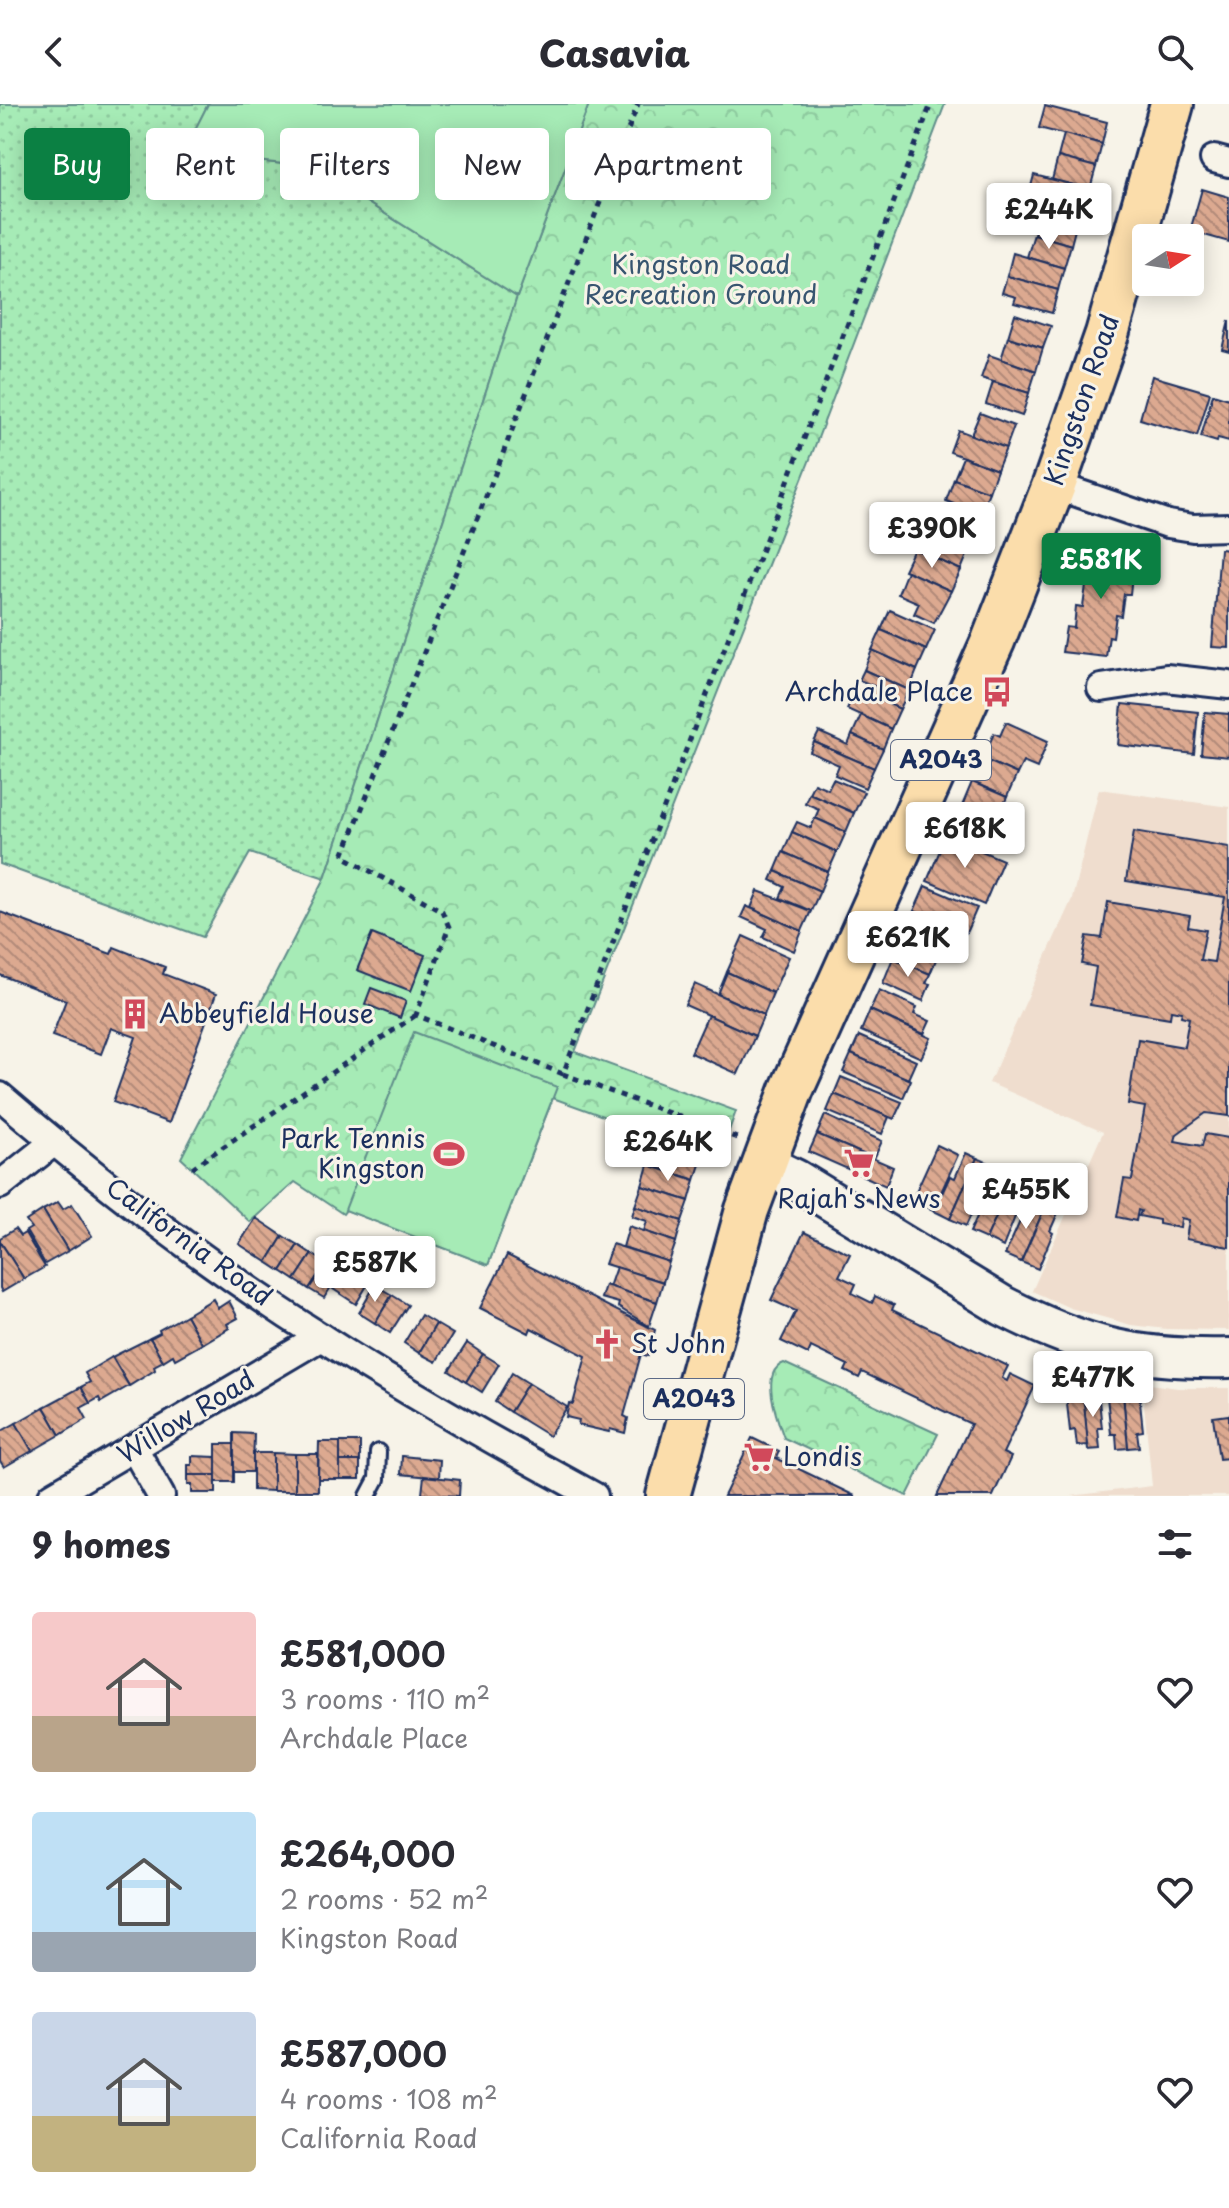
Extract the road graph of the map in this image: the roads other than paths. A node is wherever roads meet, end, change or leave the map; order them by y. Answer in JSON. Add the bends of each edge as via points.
{"nodes":[{"id":1,"x":1172,"y":104,"type":"edge"},
{"id":2,"x":1054,"y":485,"type":"junction"},
{"id":3,"x":1229,"y":527,"type":"edge"},
{"id":4,"x":1229,"y":685,"type":"edge"},
{"id":5,"x":1101,"y":688,"type":"dead end"},
{"id":6,"x":0,"y":1096,"type":"edge"},
{"id":7,"x":54,"y":1142,"type":"junction"},
{"id":8,"x":764,"y":1164,"type":"junction"},
{"id":9,"x":0,"y":1185,"type":"edge"},
{"id":10,"x":321,"y":1337,"type":"junction"},
{"id":11,"x":1229,"y":1358,"type":"edge"},
{"id":12,"x":134,"y":1448,"type":"junction"},
{"id":13,"x":378,"y":1452,"type":"dead end"},
{"id":14,"x":52,"y":1496,"type":"edge"},
{"id":15,"x":161,"y":1496,"type":"edge"},
{"id":16,"x":368,"y":1496,"type":"edge"},
{"id":17,"x":594,"y":1496,"type":"edge"},
{"id":18,"x":668,"y":1496,"type":"edge"}],
"edges":[{"from":1,"to":2,"type":"main road","name":"Kingston Road","number":"A2043","via":[[1107,334]]},
{"from":2,"to":3,"type":"street","via":[[1168,524]]},
{"from":2,"to":8,"type":"main road","name":"Kingston Road","number":"A2043","via":[[993,641],[810,1047]]},
{"from":4,"to":5,"type":"street","via":[[1166,678]]},
{"from":6,"to":7,"type":"street","name":"California Road"},
{"from":7,"to":9,"type":"street"},
{"from":7,"to":10,"type":"street","name":"California Road","via":[[205,1258]]},
{"from":8,"to":11,"type":"street","via":[[1038,1324],[1132,1354]]},
{"from":8,"to":18,"type":"main road","name":"Kingston Road","number":"A2043"},
{"from":10,"to":12,"type":"street","name":"Willow Road"},
{"from":10,"to":17,"type":"street","name":"California Road"},
{"from":12,"to":14,"type":"street","name":"Willow Road"},
{"from":12,"to":15,"type":"street"},
{"from":13,"to":16,"type":"lane","via":[[377,1479]]}]}
